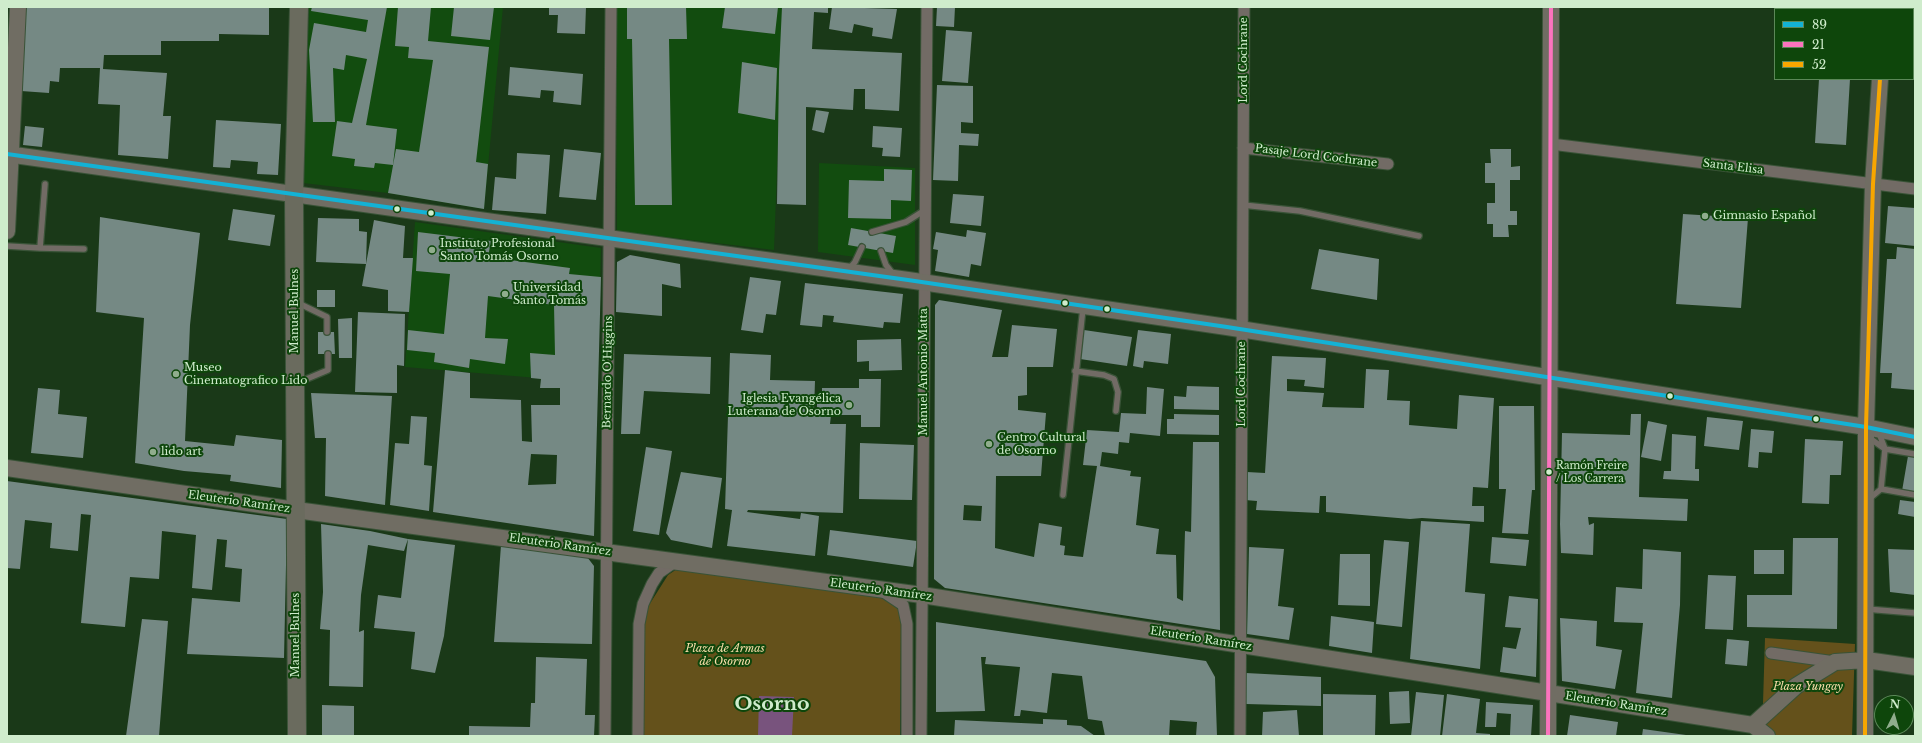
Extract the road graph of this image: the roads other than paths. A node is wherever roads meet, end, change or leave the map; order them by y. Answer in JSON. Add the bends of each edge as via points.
{"nodes":[{"id":1,"x":18,"y":7,"type":"edge"},
{"id":2,"x":299,"y":7,"type":"edge"},
{"id":3,"x":611,"y":7,"type":"edge"},
{"id":4,"x":927,"y":7,"type":"edge"},
{"id":5,"x":1244,"y":7,"type":"edge"},
{"id":6,"x":1551,"y":7,"type":"edge"},
{"id":7,"x":12,"y":26,"type":"edge"},
{"id":8,"x":1880,"y":80,"type":"edge"},
{"id":9,"x":1551,"y":144,"type":"junction"},
{"id":10,"x":1243,"y":148,"type":"junction"},
{"id":11,"x":9,"y":154,"type":"edge"},
{"id":12,"x":1388,"y":164,"type":"dead end"},
{"id":13,"x":45,"y":184,"type":"dead end"},
{"id":14,"x":1873,"y":184,"type":"junction"},
{"id":15,"x":1915,"y":189,"type":"edge"},
{"id":16,"x":294,"y":193,"type":"junction"},
{"id":17,"x":1243,"y":205,"type":"junction"},
{"id":18,"x":925,"y":210,"type":"junction"},
{"id":19,"x":7,"y":230,"type":"edge"},
{"id":20,"x":872,"y":232,"type":"dead end"},
{"id":21,"x":1419,"y":236,"type":"dead end"},
{"id":22,"x":609,"y":238,"type":"junction"},
{"id":23,"x":7,"y":246,"type":"edge"},
{"id":24,"x":40,"y":248,"type":"junction"},
{"id":25,"x":862,"y":248,"type":"dead end"},
{"id":26,"x":84,"y":249,"type":"dead end"},
{"id":27,"x":881,"y":251,"type":"dead end"},
{"id":28,"x":845,"y":271,"type":"junction"},
{"id":29,"x":897,"y":279,"type":"junction"},
{"id":30,"x":925,"y":282,"type":"junction"},
{"id":31,"x":295,"y":302,"type":"junction"},
{"id":32,"x":1083,"y":306,"type":"junction"},
{"id":33,"x":1242,"y":329,"type":"junction"},
{"id":34,"x":327,"y":332,"type":"dead end"},
{"id":35,"x":328,"y":354,"type":"dead end"},
{"id":36,"x":1075,"y":371,"type":"junction"},
{"id":37,"x":1548,"y":377,"type":"junction"},
{"id":38,"x":295,"y":384,"type":"junction"},
{"id":39,"x":1116,"y":411,"type":"dead end"},
{"id":40,"x":1870,"y":431,"type":"junction"},
{"id":41,"x":1915,"y":437,"type":"edge"},
{"id":42,"x":1885,"y":449,"type":"junction"},
{"id":43,"x":1915,"y":454,"type":"edge"},
{"id":44,"x":7,"y":468,"type":"edge"},
{"id":45,"x":1881,"y":489,"type":"junction"},
{"id":46,"x":1063,"y":495,"type":"dead end"},
{"id":47,"x":1915,"y":495,"type":"edge"},
{"id":48,"x":1866,"y":502,"type":"junction"},
{"id":49,"x":296,"y":510,"type":"junction"},
{"id":50,"x":606,"y":551,"type":"junction"},
{"id":51,"x":676,"y":561,"type":"junction"},
{"id":52,"x":880,"y":590,"type":"junction"},
{"id":53,"x":922,"y":595,"type":"junction"},
{"id":54,"x":1866,"y":609,"type":"junction"},
{"id":55,"x":1915,"y":613,"type":"edge"},
{"id":56,"x":1241,"y":645,"type":"junction"},
{"id":57,"x":1771,"y":653,"type":"dead end"},
{"id":58,"x":1866,"y":660,"type":"junction"},
{"id":59,"x":1835,"y":662,"type":"junction"},
{"id":60,"x":1915,"y":667,"type":"edge"},
{"id":61,"x":1548,"y":694,"type":"junction"},
{"id":62,"x":1754,"y":725,"type":"junction"},
{"id":63,"x":297,"y":736,"type":"edge"},
{"id":64,"x":605,"y":736,"type":"edge"},
{"id":65,"x":638,"y":736,"type":"edge"},
{"id":66,"x":907,"y":736,"type":"edge"},
{"id":67,"x":921,"y":736,"type":"edge"},
{"id":68,"x":1240,"y":736,"type":"edge"},
{"id":69,"x":1548,"y":736,"type":"edge"},
{"id":70,"x":1768,"y":736,"type":"edge"},
{"id":71,"x":1865,"y":736,"type":"edge"}],
"edges":[{"from":1,"to":7,"type":"main road"},
{"from":2,"to":16,"type":"main road","name":"Manuel Bulnes"},
{"from":3,"to":22,"type":"street","name":"Bernardo O'Higgins"},
{"from":4,"to":18,"type":"street","name":"Manuel Antonio Matta"},
{"from":5,"to":10,"type":"street","name":"Lord Cochrane"},
{"from":6,"to":9,"type":"main road"},
{"from":7,"to":11,"type":"main road"},
{"from":8,"to":14,"type":"main road"},
{"from":9,"to":14,"type":"street","name":"Santa Elisa"},
{"from":9,"to":37,"type":"main road"},
{"from":10,"to":12,"type":"street","name":"Pasaje Lord Cochrane"},
{"from":10,"to":17,"type":"street","name":"Lord Cochrane"},
{"from":11,"to":16,"type":"main road"},
{"from":11,"to":19,"type":"main road"},
{"from":13,"to":24,"type":"lane"},
{"from":14,"to":15,"type":"street","name":"Santa Elisa"},
{"from":14,"to":40,"type":"main road"},
{"from":16,"to":22,"type":"main road"},
{"from":16,"to":31,"type":"main road","name":"Manuel Bulnes"},
{"from":17,"to":21,"type":"lane","via":[[1300,211]]},
{"from":17,"to":33,"type":"street","name":"Lord Cochrane"},
{"from":18,"to":20,"type":"lane","via":[[906,222]]},
{"from":18,"to":30,"type":"street","name":"Manuel Antonio Matta"},
{"from":22,"to":28,"type":"main road"},
{"from":22,"to":50,"type":"street","name":"Bernardo O'Higgins"},
{"from":23,"to":24,"type":"lane"},
{"from":24,"to":26,"type":"lane"},
{"from":25,"to":28,"type":"lane","via":[[856,262]]},
{"from":27,"to":29,"type":"lane","via":[[886,265]]},
{"from":28,"to":29,"type":"main road"},
{"from":29,"to":30,"type":"main road"},
{"from":30,"to":32,"type":"main road"},
{"from":30,"to":53,"type":"street","name":"Manuel Antonio Matta"},
{"from":31,"to":34,"type":"lane","via":[[327,317]]},
{"from":31,"to":38,"type":"main road","name":"Manuel Bulnes"},
{"from":32,"to":33,"type":"main road"},
{"from":32,"to":36,"type":"lane"},
{"from":33,"to":37,"type":"main road"},
{"from":33,"to":56,"type":"street","name":"Lord Cochrane"},
{"from":35,"to":38,"type":"lane","via":[[328,370]]},
{"from":36,"to":39,"type":"lane","via":[[1114,379],[1118,392]]},
{"from":36,"to":46,"type":"lane"},
{"from":37,"to":40,"type":"main road"},
{"from":37,"to":61,"type":"main road"},
{"from":38,"to":49,"type":"main road","name":"Manuel Bulnes"},
{"from":40,"to":41,"type":"main road"},
{"from":40,"to":42,"type":"lane"},
{"from":40,"to":42,"type":"lane"},
{"from":40,"to":48,"type":"main road"},
{"from":42,"to":43,"type":"lane"},
{"from":42,"to":45,"type":"lane"},
{"from":44,"to":49,"type":"main road","name":"Eleuterio Ramírez"},
{"from":45,"to":47,"type":"lane"},
{"from":45,"to":48,"type":"lane"},
{"from":48,"to":54,"type":"main road"},
{"from":49,"to":50,"type":"main road","name":"Eleuterio Ramírez"},
{"from":49,"to":63,"type":"main road","name":"Manuel Bulnes"},
{"from":50,"to":51,"type":"main road","name":"Eleuterio Ramírez"},
{"from":50,"to":64,"type":"street","name":"Bernardo O'Higgins"},
{"from":51,"to":52,"type":"main road","name":"Eleuterio Ramírez"},
{"from":51,"to":65,"type":"street","via":[[659,573],[643,604],[639,624]]},
{"from":52,"to":53,"type":"main road","name":"Eleuterio Ramírez"},
{"from":52,"to":66,"type":"street","via":[[903,605],[907,624]]},
{"from":53,"to":56,"type":"main road","name":"Eleuterio Ramírez"},
{"from":53,"to":67,"type":"street","name":"Manuel Antonio Matta"},
{"from":54,"to":55,"type":"lane"},
{"from":54,"to":58,"type":"main road"},
{"from":56,"to":61,"type":"main road","name":"Eleuterio Ramírez"},
{"from":56,"to":68,"type":"street","name":"Lord Cochrane"},
{"from":57,"to":59,"type":"street"},
{"from":58,"to":59,"type":"main road"},
{"from":58,"to":60,"type":"main road"},
{"from":58,"to":71,"type":"main road"},
{"from":59,"to":62,"type":"main road","via":[[1796,686]]},
{"from":61,"to":62,"type":"main road","name":"Eleuterio Ramírez"},
{"from":61,"to":69,"type":"main road"},
{"from":62,"to":70,"type":"main road"}]}
